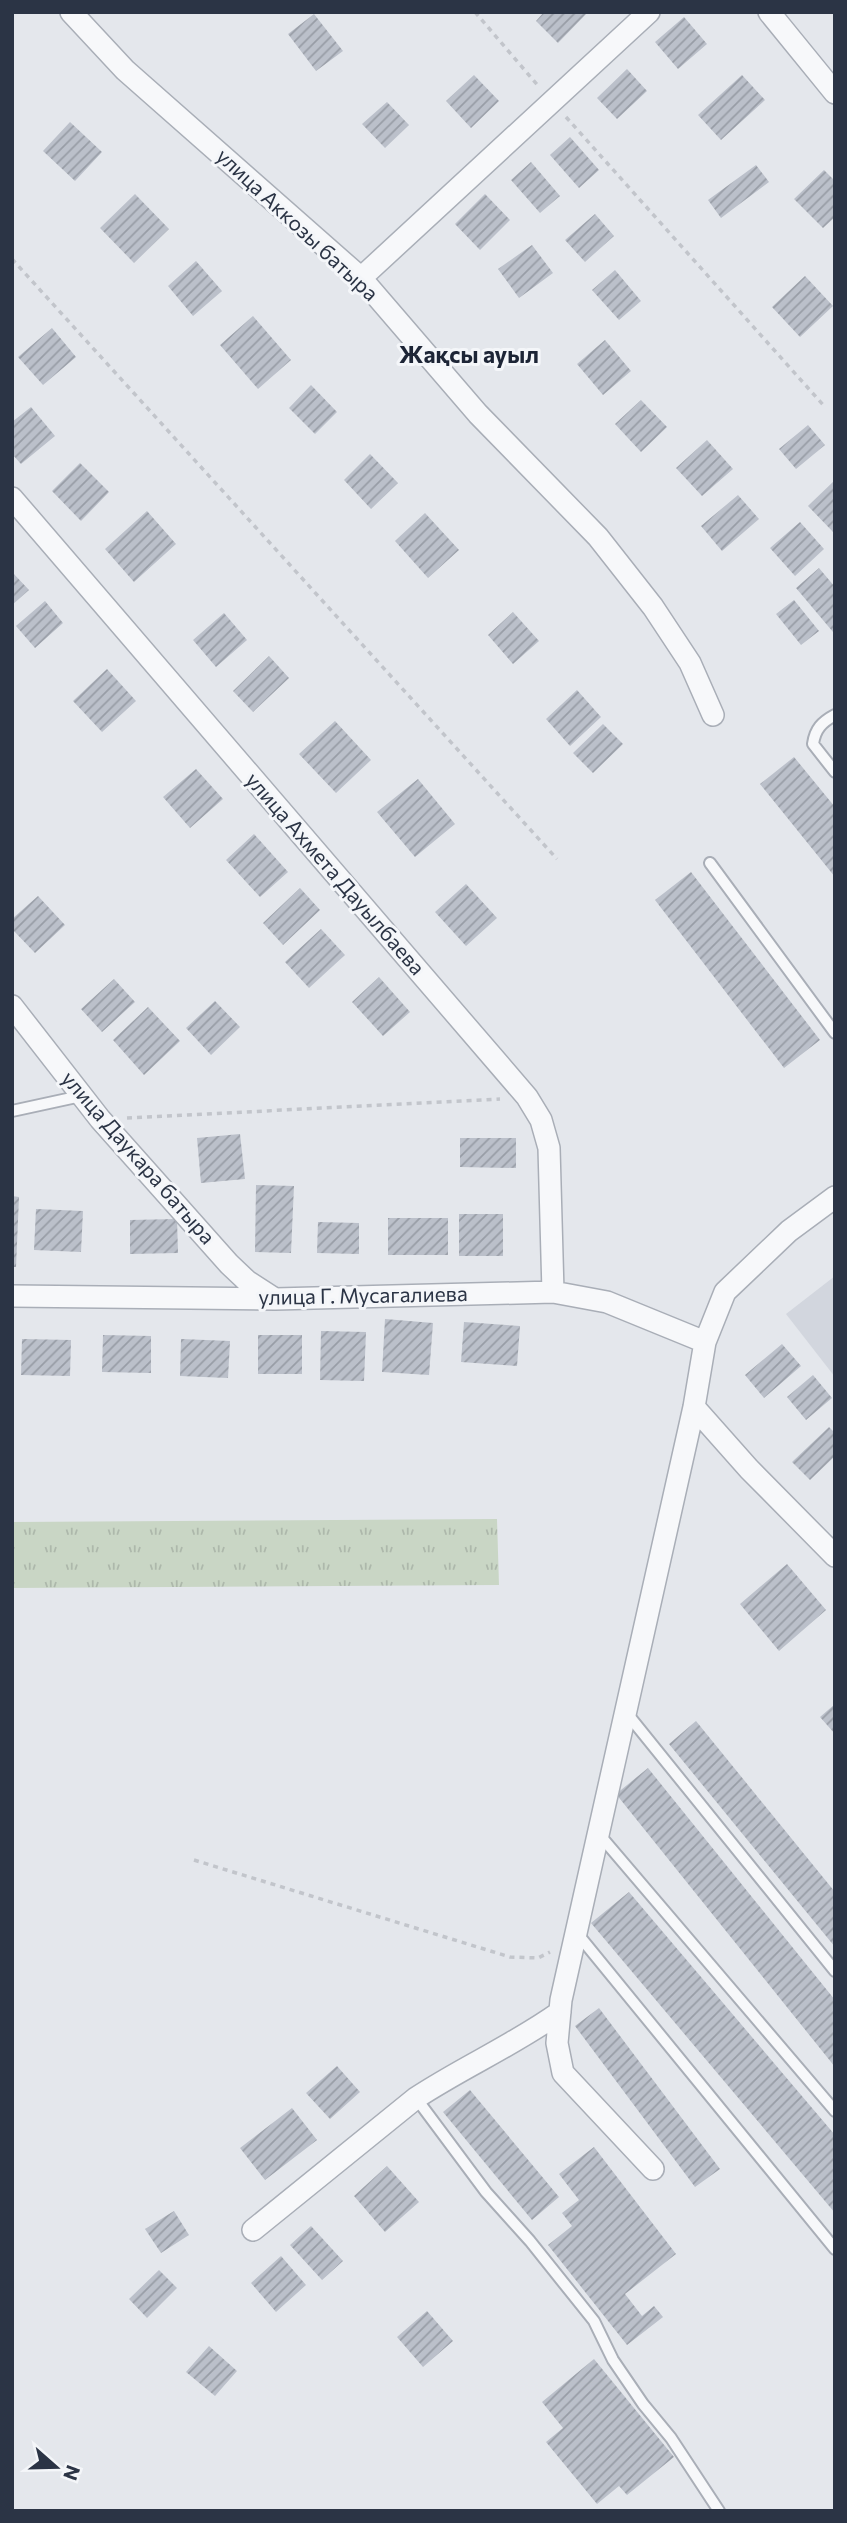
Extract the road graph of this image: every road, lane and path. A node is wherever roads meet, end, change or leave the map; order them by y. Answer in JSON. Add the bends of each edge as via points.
{"nodes":[{"id":1,"x":71,"y":12,"type":"edge"},
{"id":2,"x":475,"y":12,"type":"edge"},
{"id":3,"x":649,"y":12,"type":"edge"},
{"id":4,"x":769,"y":12,"type":"edge"},
{"id":5,"x":835,"y":93,"type":"edge"},
{"id":6,"x":553,"y":102,"type":"junction"},
{"id":7,"x":12,"y":259,"type":"edge"},
{"id":8,"x":361,"y":278,"type":"junction"},
{"id":9,"x":825,"y":407,"type":"dead end"},
{"id":10,"x":12,"y":498,"type":"edge"},
{"id":11,"x":713,"y":715,"type":"dead end"},
{"id":12,"x":835,"y":715,"type":"edge"},
{"id":13,"x":835,"y":772,"type":"edge"},
{"id":14,"x":557,"y":859,"type":"dead end"},
{"id":15,"x":710,"y":863,"type":"dead end"},
{"id":16,"x":12,"y":1006,"type":"edge"},
{"id":17,"x":835,"y":1033,"type":"edge"},
{"id":18,"x":81,"y":1096,"type":"junction"},
{"id":19,"x":527,"y":1097,"type":"junction"},
{"id":20,"x":12,"y":1111,"type":"edge"},
{"id":21,"x":100,"y":1119,"type":"junction"},
{"id":22,"x":835,"y":1197,"type":"edge"},
{"id":23,"x":553,"y":1292,"type":"junction"},
{"id":24,"x":12,"y":1296,"type":"edge"},
{"id":25,"x":275,"y":1299,"type":"junction"},
{"id":26,"x":705,"y":1342,"type":"junction"},
{"id":27,"x":694,"y":1407,"type":"junction"},
{"id":28,"x":835,"y":1556,"type":"edge"},
{"id":29,"x":625,"y":1711,"type":"junction"},
{"id":30,"x":598,"y":1833,"type":"junction"},
{"id":31,"x":194,"y":1860,"type":"dead end"},
{"id":32,"x":576,"y":1932,"type":"junction"},
{"id":33,"x":558,"y":1944,"type":"dead end"},
{"id":34,"x":835,"y":1971,"type":"edge"},
{"id":35,"x":560,"y":2012,"type":"junction"},
{"id":36,"x":416,"y":2098,"type":"junction"},
{"id":37,"x":835,"y":2111,"type":"edge"},
{"id":38,"x":653,"y":2169,"type":"dead end"},
{"id":39,"x":253,"y":2230,"type":"dead end"},
{"id":40,"x":835,"y":2249,"type":"edge"},
{"id":41,"x":719,"y":2511,"type":"edge"}],
"edges":[{"from":1,"to":8,"type":"street","name":"улица Аккозы батыра","via":[[125,70]]},
{"from":2,"to":6,"type":"path"},
{"from":3,"to":6,"type":"street"},
{"from":4,"to":5,"type":"street"},
{"from":6,"to":8,"type":"street"},
{"from":6,"to":9,"type":"path"},
{"from":7,"to":14,"type":"path"},
{"from":8,"to":11,"type":"street","name":"улица Аккозы батыра","via":[[478,414],[598,537],[661,618],[690,663]]},
{"from":10,"to":19,"type":"street","name":"улица Ахмета Дауылбаева"},
{"from":12,"to":13,"type":"lane","via":[[814,733],[813,744]]},
{"from":15,"to":17,"type":"lane"},
{"from":16,"to":18,"type":"street","name":"улица Даукара батыра"},
{"from":18,"to":20,"type":"lane"},
{"from":18,"to":21,"type":"street","name":"улица Даукара батыра"},
{"from":19,"to":21,"type":"path"},
{"from":19,"to":23,"type":"street","name":"улица Ахмета Дауылбаева","via":[[550,1148]]},
{"from":21,"to":25,"type":"street","name":"улица Даукара батыра","via":[[229,1264]]},
{"from":22,"to":26,"type":"street","via":[[789,1231],[725,1292]]},
{"from":23,"to":25,"type":"street","name":"улица Г. Мусагалиева"},
{"from":23,"to":26,"type":"street","name":"улица Г. Мусагалиева","via":[[607,1302]]},
{"from":24,"to":25,"type":"street","name":"улица Г. Мусагалиева"},
{"from":26,"to":27,"type":"street"},
{"from":27,"to":28,"type":"street"},
{"from":27,"to":29,"type":"street"},
{"from":29,"to":30,"type":"street"},
{"from":29,"to":34,"type":"lane"},
{"from":30,"to":32,"type":"street"},
{"from":30,"to":37,"type":"lane"},
{"from":31,"to":33,"type":"path","via":[[510,1956],[538,1958]]},
{"from":32,"to":35,"type":"street"},
{"from":32,"to":40,"type":"lane"},
{"from":35,"to":36,"type":"street","via":[[530,2034]]},
{"from":35,"to":38,"type":"street","via":[[557,2043],[564,2073]]},
{"from":36,"to":39,"type":"street"},
{"from":36,"to":41,"type":"lane","via":[[486,2192],[594,2321],[613,2360]]}]}
